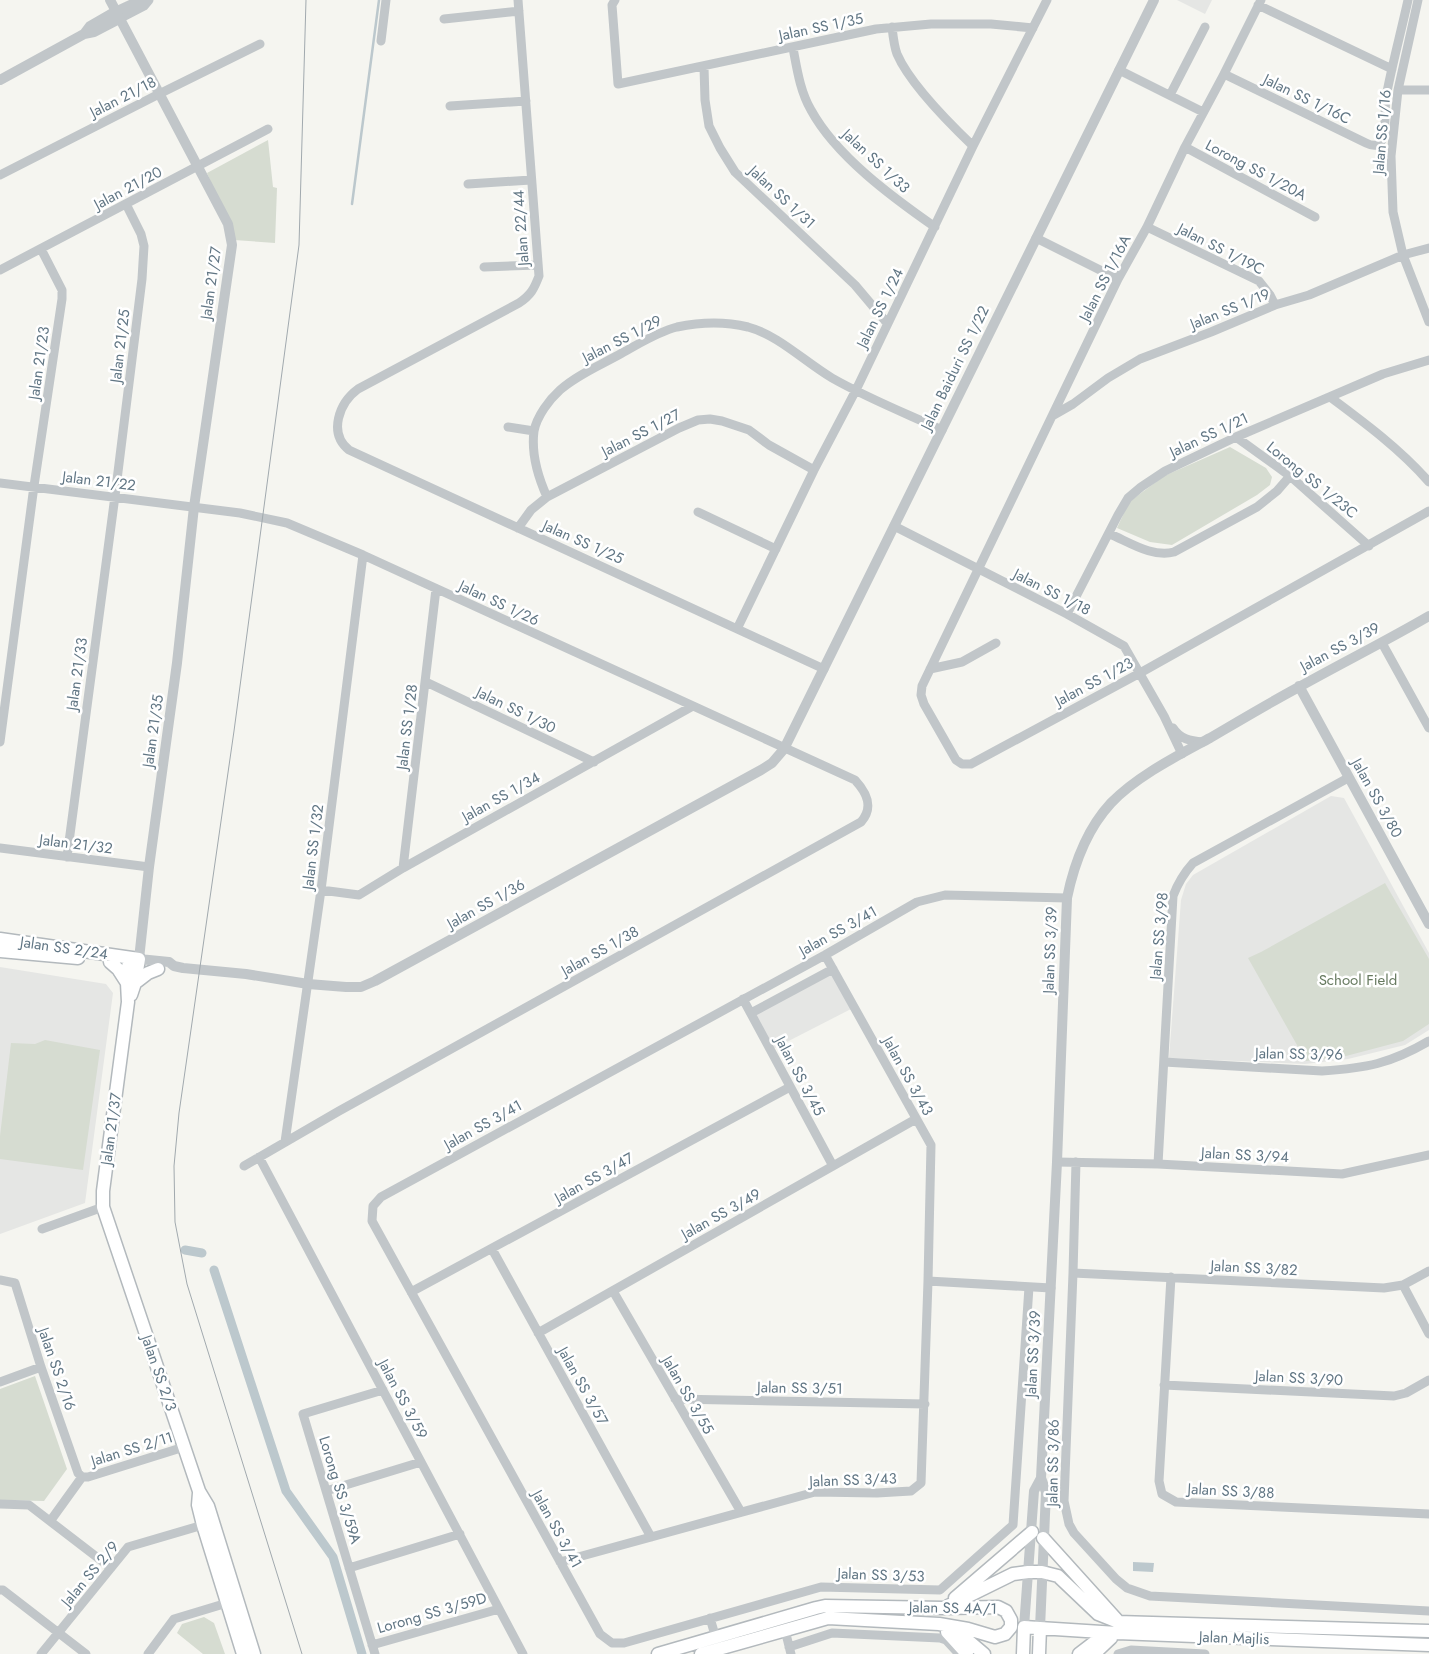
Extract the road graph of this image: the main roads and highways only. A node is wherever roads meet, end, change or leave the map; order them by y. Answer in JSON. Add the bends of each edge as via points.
{"nodes":[{"id":1,"x":0,"y":939,"type":"edge"},
{"id":2,"x":0,"y":950,"type":"edge"},
{"id":3,"x":110,"y":962,"type":"junction"},
{"id":4,"x":133,"y":962,"type":"junction"},
{"id":5,"x":158,"y":969,"type":"road end"},
{"id":6,"x":131,"y":983,"type":"junction"},
{"id":7,"x":119,"y":1255,"type":"joint"},
{"id":8,"x":199,"y":1491,"type":"junction"},
{"id":9,"x":1032,"y":1532,"type":"road end"},
{"id":10,"x":1043,"y":1538,"type":"road end"},
{"id":11,"x":944,"y":1608,"type":"junction"},
{"id":12,"x":940,"y":1624,"type":"junction"},
{"id":13,"x":1040,"y":1628,"type":"junction"},
{"id":14,"x":1117,"y":1628,"type":"junction"},
{"id":15,"x":1429,"y":1630,"type":"edge"},
{"id":16,"x":717,"y":1643,"type":"junction"},
{"id":17,"x":1429,"y":1645,"type":"edge"},
{"id":18,"x":242,"y":1654,"type":"edge"},
{"id":19,"x":254,"y":1654,"type":"edge"},
{"id":20,"x":658,"y":1654,"type":"edge"},
{"id":21,"x":701,"y":1654,"type":"edge"},
{"id":22,"x":967,"y":1654,"type":"edge"},
{"id":23,"x":984,"y":1654,"type":"edge"},
{"id":24,"x":1023,"y":1654,"type":"edge"},
{"id":25,"x":1039,"y":1654,"type":"edge"},
{"id":26,"x":1079,"y":1654,"type":"edge"},
{"id":27,"x":1094,"y":1654,"type":"edge"}],
"edges":[{"from":1,"to":4,"type":"main road","name":"Jalan SS 2/24"},
{"from":2,"to":3,"type":"main road","name":"Jalan SS 2/24"},
{"from":3,"to":4,"type":"main road","name":"Jalan SS 2/24"},
{"from":3,"to":6,"type":"main road"},
{"from":4,"to":6,"type":"main road","name":"Jalan 21/37"},
{"from":5,"to":6,"type":"main road"},
{"from":6,"to":7,"type":"main road","name":"Jalan 21/37","via":[[102,1191],[103,1207]]},
{"from":7,"to":8,"type":"main road","name":"Jalan SS 2/3"},
{"from":8,"to":18,"type":"main road","name":"Jalan SS 2/3","via":[[198,1505],[203,1524]]},
{"from":8,"to":19,"type":"main road","name":"Jalan SS 2/3","via":[[208,1506]]},
{"from":9,"to":11,"type":"main road"},
{"from":10,"to":14,"type":"main road"},
{"from":11,"to":12,"type":"main road","name":"Jalan SS 4A/1","via":[[998,1607],[1006,1611],[1011,1627],[1005,1634],[995,1637]]},
{"from":11,"to":14,"type":"main road","via":[[1013,1574],[1042,1572],[1058,1576]]},
{"from":11,"to":16,"type":"main road","name":"Jalan SS 4A/1","via":[[825,1606]]},
{"from":12,"to":16,"type":"main road","name":"Jalan SS 4A/1","via":[[828,1618]]},
{"from":12,"to":22,"type":"main road"},
{"from":12,"to":23,"type":"main road","via":[[964,1637]]},
{"from":13,"to":14,"type":"main road","name":"Jalan Majlis"},
{"from":13,"to":24,"type":"main road","name":"Jalan Majlis","via":[[1024,1627]]},
{"from":13,"to":25,"type":"main road"},
{"from":14,"to":15,"type":"main road","name":"Jalan Majlis"},
{"from":14,"to":17,"type":"main road","name":"Jalan Majlis"},
{"from":14,"to":26,"type":"main road"},
{"from":14,"to":27,"type":"main road"},
{"from":16,"to":20,"type":"main road","name":"Jalan SS 4A/1"},
{"from":16,"to":21,"type":"main road","name":"Jalan SS 4A/1"}]}
